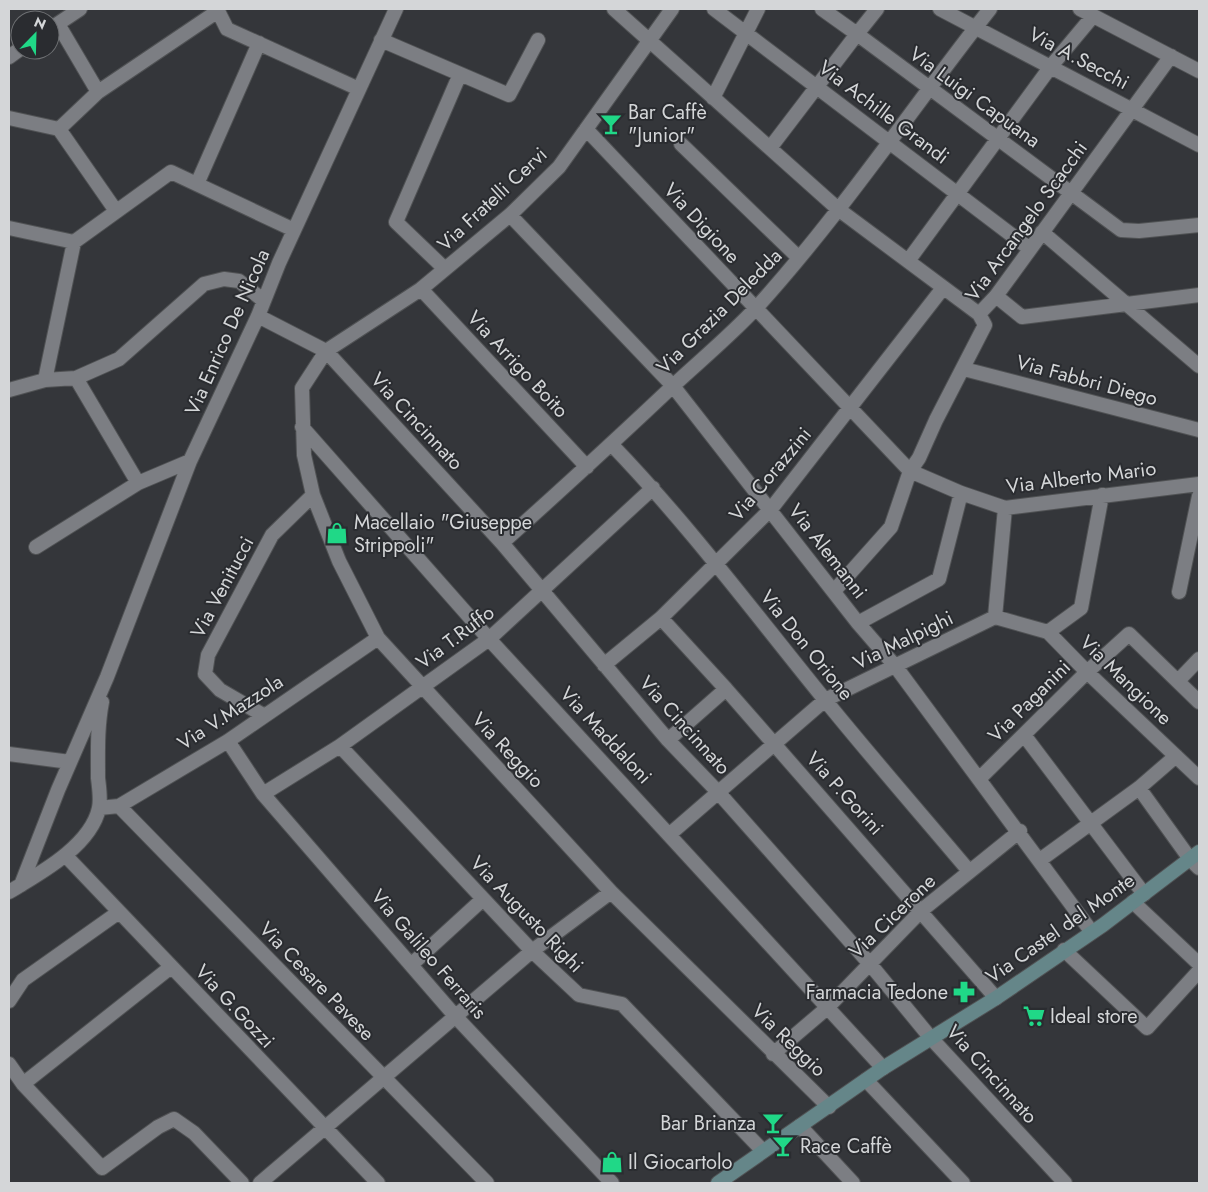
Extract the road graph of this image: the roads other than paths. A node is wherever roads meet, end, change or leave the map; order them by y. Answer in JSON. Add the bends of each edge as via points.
{"nodes":[{"id":1,"x":80,"y":9,"type":"edge"},
{"id":2,"x":614,"y":9,"type":"edge"},
{"id":3,"x":672,"y":9,"type":"edge"},
{"id":4,"x":714,"y":9,"type":"edge"},
{"id":5,"x":758,"y":9,"type":"edge"},
{"id":6,"x":822,"y":9,"type":"edge"},
{"id":7,"x":877,"y":9,"type":"edge"},
{"id":8,"x":940,"y":9,"type":"edge"},
{"id":9,"x":990,"y":9,"type":"edge"},
{"id":10,"x":1080,"y":9,"type":"edge"},
{"id":11,"x":217,"y":10,"type":"edge"},
{"id":12,"x":392,"y":10,"type":"edge"},
{"id":13,"x":1093,"y":16,"type":"junction"},
{"id":14,"x":60,"y":22,"type":"edge"},
{"id":15,"x":975,"y":27,"type":"junction"},
{"id":16,"x":746,"y":33,"type":"junction"},
{"id":17,"x":857,"y":34,"type":"junction"},
{"id":18,"x":60,"y":35,"type":"edge"},
{"id":19,"x":381,"y":40,"type":"junction"},
{"id":20,"x":538,"y":40,"type":"dead end"},
{"id":21,"x":648,"y":40,"type":"junction"},
{"id":22,"x":259,"y":43,"type":"junction"},
{"id":23,"x":1170,"y":56,"type":"junction"},
{"id":24,"x":1052,"y":65,"type":"junction"},
{"id":25,"x":1199,"y":71,"type":"edge"},
{"id":26,"x":460,"y":74,"type":"junction"},
{"id":27,"x":818,"y":86,"type":"junction"},
{"id":28,"x":928,"y":87,"type":"junction"},
{"id":29,"x":359,"y":88,"type":"junction"},
{"id":30,"x":98,"y":92,"type":"junction"},
{"id":31,"x":713,"y":98,"type":"junction"},
{"id":32,"x":1132,"y":109,"type":"junction"},
{"id":33,"x":9,"y":118,"type":"edge"},
{"id":34,"x":59,"y":129,"type":"junction"},
{"id":35,"x":586,"y":129,"type":"junction"},
{"id":36,"x":998,"y":138,"type":"junction"},
{"id":37,"x":890,"y":142,"type":"junction"},
{"id":38,"x":681,"y":144,"type":"dead end"},
{"id":39,"x":1199,"y":145,"type":"edge"},
{"id":40,"x":770,"y":148,"type":"junction"},
{"id":41,"x":197,"y":184,"type":"junction"},
{"id":42,"x":1071,"y":192,"type":"junction"},
{"id":43,"x":959,"y":194,"type":"junction"},
{"id":44,"x":838,"y":209,"type":"junction"},
{"id":45,"x":116,"y":211,"type":"junction"},
{"id":46,"x":510,"y":215,"type":"junction"},
{"id":47,"x":1199,"y":225,"type":"edge"},
{"id":48,"x":9,"y":228,"type":"edge"},
{"id":49,"x":294,"y":230,"type":"junction"},
{"id":50,"x":1042,"y":232,"type":"junction"},
{"id":51,"x":74,"y":242,"type":"junction"},
{"id":52,"x":1030,"y":249,"type":"junction"},
{"id":53,"x":799,"y":258,"type":"junction"},
{"id":54,"x":908,"y":261,"type":"junction"},
{"id":55,"x":445,"y":269,"type":"junction"},
{"id":56,"x":944,"y":288,"type":"junction"},
{"id":57,"x":421,"y":289,"type":"junction"},
{"id":58,"x":1199,"y":295,"type":"edge"},
{"id":59,"x":996,"y":296,"type":"junction"},
{"id":60,"x":264,"y":301,"type":"junction"},
{"id":61,"x":1126,"y":303,"type":"junction"},
{"id":62,"x":756,"y":308,"type":"junction"},
{"id":63,"x":979,"y":314,"type":"junction"},
{"id":64,"x":258,"y":316,"type":"junction"},
{"id":65,"x":326,"y":351,"type":"junction"},
{"id":66,"x":1199,"y":366,"type":"edge"},
{"id":67,"x":964,"y":369,"type":"junction"},
{"id":68,"x":76,"y":378,"type":"junction"},
{"id":69,"x":45,"y":380,"type":"junction"},
{"id":70,"x":673,"y":386,"type":"junction"},
{"id":71,"x":9,"y":390,"type":"edge"},
{"id":72,"x":851,"y":409,"type":"junction"},
{"id":73,"x":302,"y":427,"type":"junction"},
{"id":74,"x":1199,"y":430,"type":"edge"},
{"id":75,"x":872,"y":431,"type":"joint"},
{"id":76,"x":612,"y":445,"type":"junction"},
{"id":77,"x":190,"y":460,"type":"junction"},
{"id":78,"x":587,"y":467,"type":"junction"},
{"id":79,"x":910,"y":471,"type":"junction"},
{"id":80,"x":138,"y":483,"type":"junction"},
{"id":81,"x":1199,"y":484,"type":"edge"},
{"id":82,"x":653,"y":488,"type":"junction"},
{"id":83,"x":961,"y":494,"type":"junction"},
{"id":84,"x":313,"y":495,"type":"junction"},
{"id":85,"x":1102,"y":495,"type":"junction"},
{"id":86,"x":1199,"y":496,"type":"edge"},
{"id":87,"x":1006,"y":508,"type":"junction"},
{"id":88,"x":770,"y":509,"type":"junction"},
{"id":89,"x":502,"y":543,"type":"junction"},
{"id":90,"x":36,"y":547,"type":"dead end"},
{"id":91,"x":717,"y":564,"type":"junction"},
{"id":92,"x":834,"y":591,"type":"junction"},
{"id":93,"x":543,"y":592,"type":"junction"},
{"id":94,"x":1179,"y":592,"type":"dead end"},
{"id":95,"x":994,"y":617,"type":"junction"},
{"id":96,"x":660,"y":618,"type":"junction"},
{"id":97,"x":858,"y":623,"type":"junction"},
{"id":98,"x":1048,"y":632,"type":"junction"},
{"id":99,"x":378,"y":638,"type":"junction"},
{"id":100,"x":489,"y":639,"type":"junction"},
{"id":101,"x":1199,"y":659,"type":"edge"},
{"id":102,"x":604,"y":665,"type":"junction"},
{"id":103,"x":896,"y":668,"type":"junction"},
{"id":104,"x":1087,"y":672,"type":"junction"},
{"id":105,"x":107,"y":676,"type":"junction"},
{"id":106,"x":1178,"y":681,"type":"junction"},
{"id":107,"x":423,"y":687,"type":"junction"},
{"id":108,"x":726,"y":689,"type":"junction"},
{"id":109,"x":825,"y":700,"type":"junction"},
{"id":110,"x":1199,"y":702,"type":"edge"},
{"id":111,"x":263,"y":715,"type":"junction"},
{"id":112,"x":1024,"y":734,"type":"junction"},
{"id":113,"x":668,"y":740,"type":"junction"},
{"id":114,"x":228,"y":741,"type":"junction"},
{"id":115,"x":775,"y":745,"type":"junction"},
{"id":116,"x":340,"y":746,"type":"junction"},
{"id":117,"x":9,"y":754,"type":"edge"},
{"id":118,"x":1176,"y":756,"type":"junction"},
{"id":119,"x":70,"y":762,"type":"junction"},
{"id":120,"x":980,"y":778,"type":"junction"},
{"id":121,"x":1199,"y":778,"type":"edge"},
{"id":122,"x":1139,"y":788,"type":"junction"},
{"id":123,"x":718,"y":792,"type":"junction"},
{"id":124,"x":263,"y":794,"type":"junction"},
{"id":125,"x":119,"y":806,"type":"junction"},
{"id":126,"x":99,"y":808,"type":"junction"},
{"id":127,"x":1090,"y":824,"type":"junction"},
{"id":128,"x":1020,"y":831,"type":"junction"},
{"id":129,"x":670,"y":834,"type":"junction"},
{"id":130,"x":65,"y":855,"type":"junction"},
{"id":131,"x":1040,"y":860,"type":"junction"},
{"id":132,"x":1196,"y":860,"type":"edge"},
{"id":133,"x":969,"y":871,"type":"junction"},
{"id":134,"x":21,"y":885,"type":"junction"},
{"id":135,"x":9,"y":892,"type":"edge"},
{"id":136,"x":611,"y":892,"type":"junction"},
{"id":137,"x":1144,"y":894,"type":"junction"},
{"id":138,"x":483,"y":899,"type":"junction"},
{"id":139,"x":1133,"y":902,"type":"junction"},
{"id":140,"x":922,"y":910,"type":"junction"},
{"id":141,"x":119,"y":912,"type":"junction"},
{"id":142,"x":1091,"y":931,"type":"junction"},
{"id":143,"x":1064,"y":950,"type":"junction"},
{"id":144,"x":532,"y":952,"type":"junction"},
{"id":145,"x":412,"y":964,"type":"junction"},
{"id":146,"x":870,"y":964,"type":"junction"},
{"id":147,"x":1199,"y":964,"type":"edge"},
{"id":148,"x":171,"y":967,"type":"junction"},
{"id":149,"x":1199,"y":972,"type":"edge"},
{"id":150,"x":996,"y":998,"type":"junction"},
{"id":151,"x":9,"y":1001,"type":"edge"},
{"id":152,"x":827,"y":1008,"type":"junction"},
{"id":153,"x":456,"y":1017,"type":"junction"},
{"id":154,"x":930,"y":1037,"type":"junction"},
{"id":155,"x":773,"y":1054,"type":"junction"},
{"id":156,"x":9,"y":1064,"type":"edge"},
{"id":157,"x":883,"y":1068,"type":"junction"},
{"id":158,"x":384,"y":1078,"type":"junction"},
{"id":159,"x":866,"y":1080,"type":"junction"},
{"id":160,"x":24,"y":1084,"type":"junction"},
{"id":161,"x":829,"y":1107,"type":"junction"},
{"id":162,"x":800,"y":1126,"type":"junction"},
{"id":163,"x":325,"y":1129,"type":"junction"},
{"id":164,"x":763,"y":1151,"type":"junction"},
{"id":165,"x":242,"y":1183,"type":"edge"},
{"id":166,"x":260,"y":1183,"type":"edge"},
{"id":167,"x":378,"y":1183,"type":"edge"},
{"id":168,"x":487,"y":1183,"type":"edge"},
{"id":169,"x":612,"y":1183,"type":"edge"},
{"id":170,"x":718,"y":1183,"type":"edge"},
{"id":171,"x":853,"y":1183,"type":"edge"},
{"id":172,"x":963,"y":1183,"type":"edge"},
{"id":173,"x":1065,"y":1183,"type":"edge"}],
"edges":[{"from":1,"to":14,"type":"street"},
{"from":2,"to":21,"type":"street"},
{"from":3,"to":21,"type":"street","name":"Via Fratelli Cervi"},
{"from":4,"to":16,"type":"street","name":"Via Achille Grandi"},
{"from":5,"to":16,"type":"street"},
{"from":6,"to":17,"type":"street","name":"Via Luigi Capuana"},
{"from":7,"to":17,"type":"street"},
{"from":8,"to":15,"type":"street","name":"Via A.Secchi"},
{"from":9,"to":15,"type":"street","name":"Via Grazia Deledda"},
{"from":10,"to":13,"type":"street"},
{"from":11,"to":22,"type":"street","via":[[227,29]]},
{"from":11,"to":30,"type":"street"},
{"from":12,"to":19,"type":"street","name":"Via Enrico De Nicola"},
{"from":13,"to":23,"type":"street"},
{"from":13,"to":24,"type":"street"},
{"from":15,"to":24,"type":"street","name":"Via A.Secchi"},
{"from":15,"to":28,"type":"street","name":"Via Grazia Deledda"},
{"from":16,"to":27,"type":"street","name":"Via Achille Grandi"},
{"from":16,"to":31,"type":"street"},
{"from":17,"to":27,"type":"street"},
{"from":17,"to":28,"type":"street","name":"Via Luigi Capuana"},
{"from":18,"to":30,"type":"street"},
{"from":19,"to":26,"type":"street"},
{"from":19,"to":29,"type":"street","name":"Via Enrico De Nicola"},
{"from":20,"to":26,"type":"street","via":[[509,95]]},
{"from":21,"to":31,"type":"street"},
{"from":21,"to":35,"type":"street","name":"Via Fratelli Cervi"},
{"from":22,"to":29,"type":"street"},
{"from":22,"to":41,"type":"street"},
{"from":23,"to":25,"type":"street"},
{"from":23,"to":32,"type":"street","name":"Via Arcangelo Scacchi"},
{"from":24,"to":32,"type":"street","name":"Via A.Secchi"},
{"from":24,"to":36,"type":"street"},
{"from":26,"to":55,"type":"street","via":[[396,222]]},
{"from":27,"to":37,"type":"street","name":"Via Achille Grandi"},
{"from":27,"to":40,"type":"street"},
{"from":28,"to":36,"type":"street","name":"Via Luigi Capuana"},
{"from":28,"to":37,"type":"street","name":"Via Grazia Deledda"},
{"from":29,"to":49,"type":"street","name":"Via Enrico De Nicola"},
{"from":30,"to":34,"type":"street"},
{"from":31,"to":40,"type":"street"},
{"from":32,"to":39,"type":"street","name":"Via A.Secchi"},
{"from":32,"to":42,"type":"street","name":"Via Arcangelo Scacchi"},
{"from":33,"to":34,"type":"street"},
{"from":34,"to":45,"type":"street"},
{"from":35,"to":46,"type":"street","name":"Via Fratelli Cervi","via":[[559,167]]},
{"from":35,"to":62,"type":"street","name":"Via Digione"},
{"from":36,"to":42,"type":"street","name":"Via Luigi Capuana"},
{"from":36,"to":43,"type":"street"},
{"from":37,"to":43,"type":"street","name":"Via Achille Grandi"},
{"from":37,"to":44,"type":"street","name":"Via Grazia Deledda"},
{"from":38,"to":53,"type":"street"},
{"from":40,"to":44,"type":"street"},
{"from":41,"to":45,"type":"street","via":[[171,172]]},
{"from":41,"to":49,"type":"street"},
{"from":42,"to":47,"type":"street","name":"Via Luigi Capuana","via":[[1121,230],[1139,232]]},
{"from":42,"to":50,"type":"street","name":"Via Arcangelo Scacchi"},
{"from":43,"to":52,"type":"street","name":"Via Achille Grandi"},
{"from":43,"to":54,"type":"street"},
{"from":44,"to":53,"type":"street","name":"Via Grazia Deledda"},
{"from":44,"to":54,"type":"street"},
{"from":45,"to":51,"type":"street"},
{"from":46,"to":55,"type":"street","name":"Via Fratelli Cervi"},
{"from":46,"to":70,"type":"street","name":"Via Alemanni"},
{"from":48,"to":51,"type":"street"},
{"from":49,"to":60,"type":"street","name":"Via Enrico De Nicola"},
{"from":50,"to":52,"type":"street","name":"Via Arcangelo Scacchi"},
{"from":50,"to":61,"type":"street"},
{"from":51,"to":69,"type":"street"},
{"from":52,"to":59,"type":"street","name":"Via Arcangelo Scacchi"},
{"from":53,"to":62,"type":"street","name":"Via Grazia Deledda"},
{"from":54,"to":56,"type":"street"},
{"from":55,"to":57,"type":"street","name":"Via Fratelli Cervi"},
{"from":56,"to":63,"type":"street"},
{"from":56,"to":72,"type":"street","name":"Via Corazzini"},
{"from":57,"to":65,"type":"street","name":"Via Fratelli Cervi"},
{"from":57,"to":78,"type":"street","name":"Via Arrigo Boito"},
{"from":58,"to":61,"type":"street"},
{"from":59,"to":61,"type":"street","via":[[1022,317]]},
{"from":59,"to":63,"type":"street","name":"Via Arcangelo Scacchi"},
{"from":60,"to":64,"type":"street","name":"Via Enrico De Nicola"},
{"from":60,"to":68,"type":"street","via":[[239,281],[224,279],[204,284],[119,359]]},
{"from":61,"to":66,"type":"street"},
{"from":62,"to":70,"type":"street","name":"Via Grazia Deledda"},
{"from":62,"to":72,"type":"street","name":"Via Digione"},
{"from":63,"to":67,"type":"street","name":"Via Arcangelo Scacchi","via":[[985,326]]},
{"from":64,"to":65,"type":"street","name":"Via Cincinnato"},
{"from":64,"to":77,"type":"street","name":"Via Enrico De Nicola"},
{"from":65,"to":73,"type":"street","name":"Via Reggio","via":[[302,388]]},
{"from":65,"to":89,"type":"street","name":"Via Cincinnato"},
{"from":67,"to":74,"type":"street","name":"Via Fabbri Diego"},
{"from":67,"to":79,"type":"street","name":"Via Arcangelo Scacchi"},
{"from":68,"to":69,"type":"street"},
{"from":68,"to":80,"type":"street"},
{"from":69,"to":71,"type":"street"},
{"from":70,"to":76,"type":"street","name":"Via Grazia Deledda"},
{"from":70,"to":88,"type":"street","name":"Via Alemanni"},
{"from":72,"to":75,"type":"street","name":"Via Digione"},
{"from":72,"to":88,"type":"street","name":"Via Corazzini"},
{"from":73,"to":84,"type":"street","name":"Via Reggio"},
{"from":73,"to":100,"type":"street","name":"Via Maddaloni"},
{"from":75,"to":79,"type":"street","name":"Via Alberto Mario"},
{"from":76,"to":78,"type":"street","name":"Via Grazia Deledda"},
{"from":76,"to":82,"type":"street","name":"Via Don Orione"},
{"from":77,"to":80,"type":"street"},
{"from":77,"to":105,"type":"street","name":"Via Enrico De Nicola"},
{"from":78,"to":89,"type":"street","name":"Via Grazia Deledda"},
{"from":79,"to":83,"type":"street","name":"Via Alberto Mario"},
{"from":79,"to":92,"type":"street","name":"Via Arcangelo Scacchi","via":[[891,528]]},
{"from":80,"to":90,"type":"street"},
{"from":81,"to":85,"type":"street","name":"Via Alberto Mario"},
{"from":82,"to":91,"type":"street","name":"Via Don Orione"},
{"from":82,"to":93,"type":"street","name":"Via T.Ruffo"},
{"from":83,"to":87,"type":"street","name":"Via Alberto Mario"},
{"from":83,"to":97,"type":"street","via":[[939,579]]},
{"from":84,"to":99,"type":"street","name":"Via Reggio","via":[[339,561]]},
{"from":84,"to":111,"type":"street","name":"Via Venitucci","via":[[272,535],[208,655],[205,674],[220,690]]},
{"from":85,"to":87,"type":"street","name":"Via Alberto Mario"},
{"from":85,"to":98,"type":"street","via":[[1081,608]]},
{"from":86,"to":94,"type":"street"},
{"from":87,"to":95,"type":"street"},
{"from":88,"to":91,"type":"street","name":"Via Corazzini"},
{"from":88,"to":92,"type":"street","name":"Via Alemanni"},
{"from":89,"to":93,"type":"street","name":"Via Cincinnato"},
{"from":91,"to":96,"type":"street","name":"Via Corazzini"},
{"from":91,"to":109,"type":"street","name":"Via Don Orione"},
{"from":92,"to":97,"type":"street","name":"Via Alemanni"},
{"from":93,"to":100,"type":"street","name":"Via T.Ruffo"},
{"from":93,"to":102,"type":"street","name":"Via Cincinnato"},
{"from":95,"to":98,"type":"street"},
{"from":95,"to":103,"type":"street","name":"Via Malpighi"},
{"from":96,"to":102,"type":"street","name":"Via Corazzini"},
{"from":96,"to":108,"type":"street","name":"Via P.Gorini"},
{"from":97,"to":103,"type":"street","name":"Via Alemanni"},
{"from":98,"to":104,"type":"street","name":"Via Mangione"},
{"from":99,"to":107,"type":"street","name":"Via Reggio"},
{"from":99,"to":111,"type":"street","name":"Via V.Mazzola"},
{"from":100,"to":107,"type":"street","name":"Via T.Ruffo"},
{"from":100,"to":129,"type":"street","name":"Via Maddaloni"},
{"from":101,"to":106,"type":"street"},
{"from":102,"to":113,"type":"street","name":"Via Cincinnato"},
{"from":103,"to":109,"type":"street","name":"Via Malpighi"},
{"from":103,"to":120,"type":"street","name":"Via Alemanni"},
{"from":104,"to":106,"type":"street","name":"Via Paganini","via":[[1129,634]]},
{"from":104,"to":112,"type":"street","name":"Via Paganini"},
{"from":104,"to":118,"type":"street","name":"Via Mangione"},
{"from":105,"to":119,"type":"street","name":"Via Enrico De Nicola"},
{"from":105,"to":126,"type":"street","name":"Via Enrico De Nicola","via":[[97,726]]},
{"from":106,"to":110,"type":"street"},
{"from":107,"to":116,"type":"street","name":"Via T.Ruffo"},
{"from":107,"to":136,"type":"street","name":"Via Reggio"},
{"from":108,"to":113,"type":"street"},
{"from":108,"to":115,"type":"street","name":"Via P.Gorini"},
{"from":109,"to":115,"type":"street","name":"Via Malpighi"},
{"from":109,"to":133,"type":"street","name":"Via Don Orione"},
{"from":111,"to":114,"type":"street","name":"Via V.Mazzola"},
{"from":112,"to":120,"type":"street","name":"Via Paganini"},
{"from":112,"to":127,"type":"street"},
{"from":113,"to":123,"type":"street","name":"Via Cincinnato"},
{"from":114,"to":124,"type":"street","name":"Via Galileo Ferraris"},
{"from":114,"to":125,"type":"street","name":"Via V.Mazzola"},
{"from":115,"to":123,"type":"street","name":"Via Malpighi"},
{"from":115,"to":140,"type":"street","name":"Via P.Gorini"},
{"from":116,"to":124,"type":"street","name":"Via T.Ruffo"},
{"from":116,"to":138,"type":"street","name":"Via Augusto Righi"},
{"from":117,"to":119,"type":"street"},
{"from":118,"to":121,"type":"street","name":"Via Mangione"},
{"from":118,"to":122,"type":"street"},
{"from":119,"to":134,"type":"street","name":"Via Enrico De Nicola"},
{"from":120,"to":128,"type":"street","name":"Via Alemanni"},
{"from":122,"to":127,"type":"street"},
{"from":122,"to":132,"type":"street"},
{"from":123,"to":129,"type":"street","name":"Via Malpighi"},
{"from":123,"to":146,"type":"street","name":"Via Cincinnato"},
{"from":124,"to":145,"type":"street","name":"Via Galileo Ferraris"},
{"from":125,"to":126,"type":"street","name":"Via V.Mazzola"},
{"from":125,"to":158,"type":"street","name":"Via Cesare Pavese"},
{"from":126,"to":130,"type":"street","name":"Via Enrico De Nicola","via":[[92,827]]},
{"from":127,"to":131,"type":"street"},
{"from":127,"to":137,"type":"street"},
{"from":128,"to":131,"type":"street","name":"Via Alemanni"},
{"from":128,"to":133,"type":"street","name":"Via Cicerone"},
{"from":129,"to":152,"type":"street","name":"Via Maddaloni"},
{"from":130,"to":134,"type":"street","name":"Via Enrico De Nicola"},
{"from":130,"to":141,"type":"street","name":"Via G.Gozzi"},
{"from":131,"to":142,"type":"street","name":"Via Alemanni"},
{"from":132,"to":137,"type":"main road","name":"Via Castel del Monte"},
{"from":133,"to":140,"type":"street","name":"Via Cicerone"},
{"from":134,"to":135,"type":"street"},
{"from":136,"to":144,"type":"street"},
{"from":136,"to":155,"type":"street","name":"Via Reggio"},
{"from":137,"to":139,"type":"main road","name":"Via Castel del Monte"},
{"from":138,"to":144,"type":"street","name":"Via Augusto Righi"},
{"from":138,"to":145,"type":"street"},
{"from":139,"to":142,"type":"main road","name":"Via Castel del Monte"},
{"from":139,"to":147,"type":"street"},
{"from":140,"to":146,"type":"street","name":"Via Cicerone"},
{"from":140,"to":150,"type":"street","name":"Via P.Gorini"},
{"from":141,"to":148,"type":"street","name":"Via G.Gozzi"},
{"from":141,"to":151,"type":"street","via":[[23,980]]},
{"from":142,"to":143,"type":"main road","name":"Via Castel del Monte"},
{"from":143,"to":149,"type":"street","via":[[1147,1028]]},
{"from":143,"to":150,"type":"main road","name":"Via Castel del Monte"},
{"from":144,"to":153,"type":"street"},
{"from":144,"to":164,"type":"street","name":"Via Augusto Righi","via":[[580,995],[622,1004]]},
{"from":145,"to":153,"type":"street","name":"Via Galileo Ferraris"},
{"from":146,"to":152,"type":"street","name":"Via Cicerone"},
{"from":146,"to":154,"type":"street","name":"Via Cincinnato"},
{"from":148,"to":160,"type":"street"},
{"from":148,"to":163,"type":"street","name":"Via G.Gozzi"},
{"from":150,"to":154,"type":"main road","name":"Via Castel del Monte"},
{"from":152,"to":155,"type":"street","name":"Via Cicerone"},
{"from":152,"to":157,"type":"street","name":"Via Maddaloni"},
{"from":153,"to":158,"type":"street"},
{"from":153,"to":169,"type":"street","name":"Via Galileo Ferraris"},
{"from":154,"to":157,"type":"main road","name":"Via Castel del Monte"},
{"from":154,"to":173,"type":"street","name":"Via Cincinnato"},
{"from":155,"to":161,"type":"street","name":"Via Reggio"},
{"from":156,"to":160,"type":"street"},
{"from":157,"to":159,"type":"main road","name":"Via Castel del Monte"},
{"from":158,"to":163,"type":"street"},
{"from":158,"to":168,"type":"street","name":"Via Cesare Pavese"},
{"from":159,"to":161,"type":"main road","name":"Via Castel del Monte"},
{"from":159,"to":172,"type":"street"},
{"from":160,"to":165,"type":"street","via":[[102,1168],[174,1119],[194,1133]]},
{"from":161,"to":162,"type":"main road","name":"Via Castel del Monte"},
{"from":162,"to":164,"type":"main road","name":"Via Castel del Monte"},
{"from":162,"to":171,"type":"street"},
{"from":163,"to":166,"type":"street"},
{"from":163,"to":167,"type":"street","name":"Via G.Gozzi"},
{"from":164,"to":170,"type":"main road","name":"Via Castel del Monte"}]}
